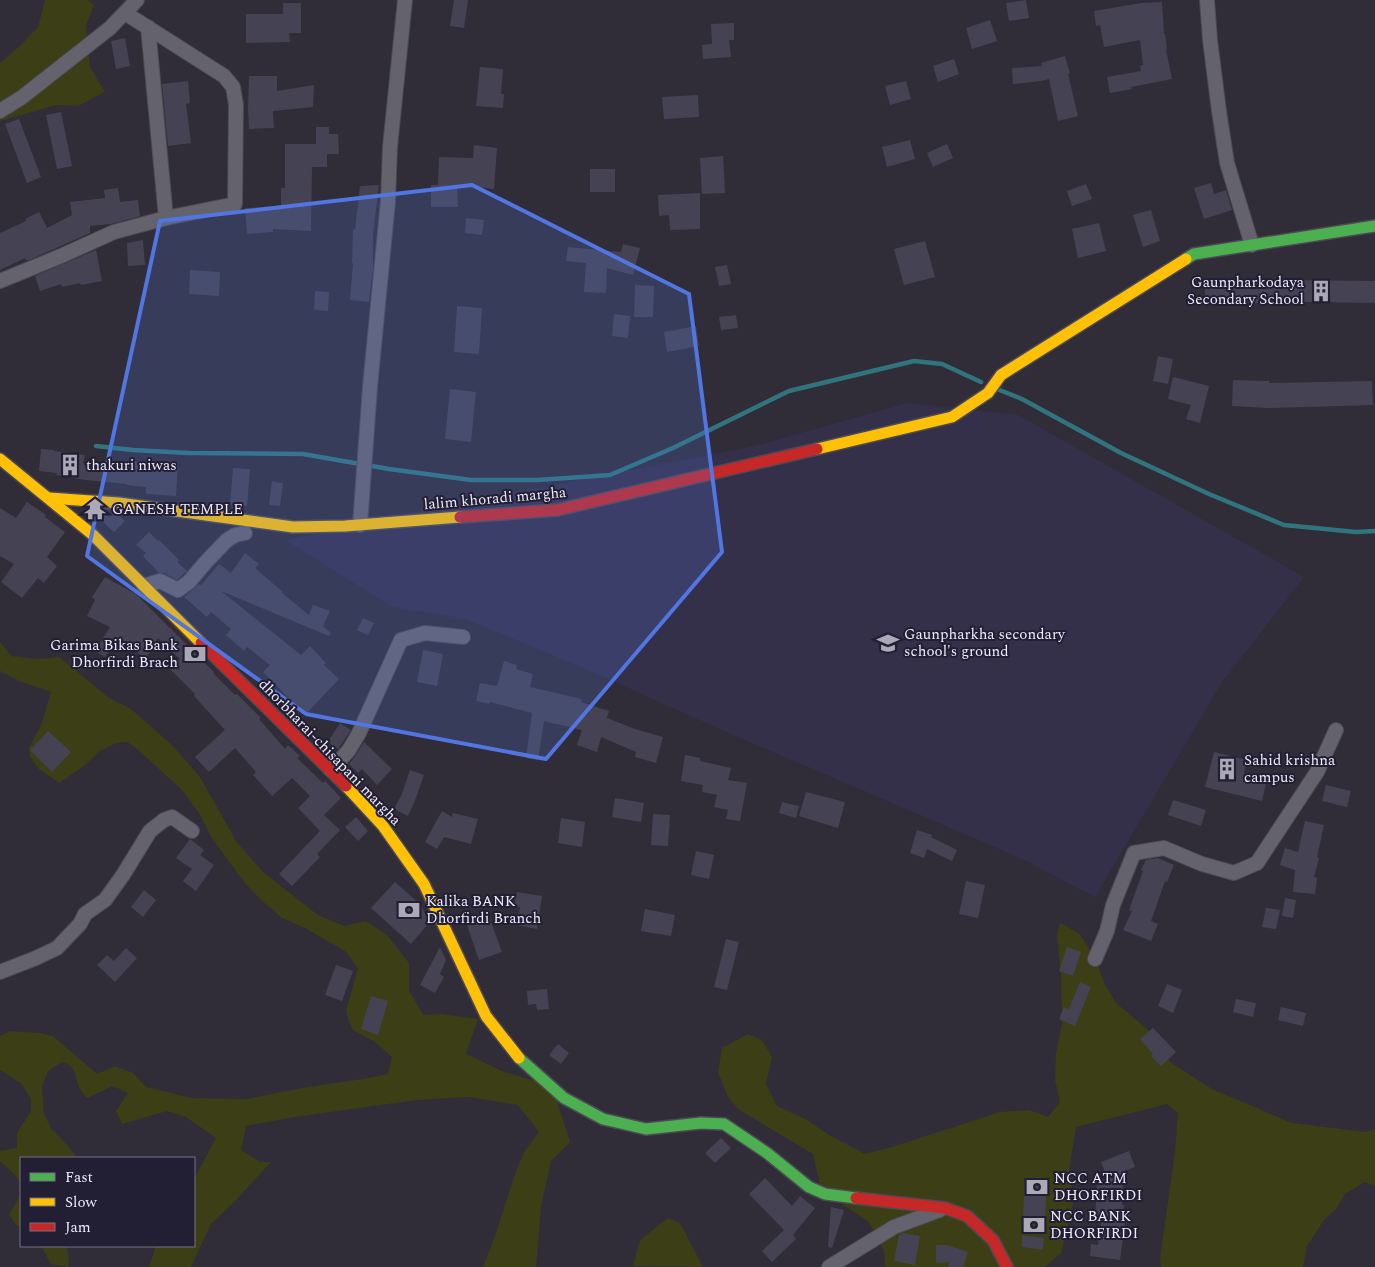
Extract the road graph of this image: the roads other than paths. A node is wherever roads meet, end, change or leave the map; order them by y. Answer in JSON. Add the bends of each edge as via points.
{"nodes":[{"id":1,"x":137,"y":0,"type":"edge"},
{"id":2,"x":405,"y":0,"type":"edge"},
{"id":3,"x":1207,"y":0,"type":"edge"},
{"id":4,"x":125,"y":13,"type":"junction"},
{"id":5,"x":148,"y":27,"type":"junction"},
{"id":6,"x":0,"y":111,"type":"edge"},
{"id":7,"x":166,"y":218,"type":"junction"},
{"id":8,"x":1375,"y":226,"type":"edge"},
{"id":9,"x":1252,"y":245,"type":"junction"},
{"id":10,"x":0,"y":281,"type":"edge"},
{"id":11,"x":0,"y":459,"type":"edge"},
{"id":12,"x":49,"y":498,"type":"junction"},
{"id":13,"x":360,"y":524,"type":"junction"},
{"id":14,"x":245,"y":533,"type":"dead end"},
{"id":15,"x":144,"y":586,"type":"junction"},
{"id":16,"x":463,"y":636,"type":"dead end"},
{"id":17,"x":1336,"y":730,"type":"dead end"},
{"id":18,"x":331,"y":770,"type":"junction"},
{"id":19,"x":192,"y":832,"type":"dead end"},
{"id":20,"x":1095,"y":959,"type":"dead end"},
{"id":21,"x":0,"y":972,"type":"edge"},
{"id":22,"x":945,"y":1208,"type":"junction"},
{"id":23,"x":829,"y":1267,"type":"edge"},
{"id":24,"x":1007,"y":1267,"type":"edge"}],
"edges":[{"from":1,"to":4,"type":"street"},
{"from":2,"to":13,"type":"street"},
{"from":3,"to":9,"type":"street","via":[[1227,162]]},
{"from":4,"to":5,"type":"street"},
{"from":4,"to":6,"type":"street","via":[[21,98]]},
{"from":5,"to":7,"type":"street"},
{"from":5,"to":7,"type":"street","via":[[224,76],[233,87],[236,105],[235,204]]},
{"from":7,"to":10,"type":"street","via":[[114,232]]},
{"from":8,"to":9,"type":"street"},
{"from":9,"to":13,"type":"street","name":"lalim khoradi margha","via":[[1194,254],[1001,375],[988,393],[952,417],[557,510]]},
{"from":11,"to":12,"type":"street","name":"dhorbharai-chisapani margha"},
{"from":12,"to":13,"type":"street","name":"lalim khoradi margha","via":[[119,503],[293,527]]},
{"from":12,"to":15,"type":"street","name":"dhorbharai-chisapani margha","via":[[124,563]]},
{"from":14,"to":15,"type":"street","via":[[226,541],[178,590],[160,581]]},
{"from":15,"to":18,"type":"street","name":"dhorbharai-chisapani margha"},
{"from":16,"to":18,"type":"street","via":[[425,633],[402,640],[359,733]]},
{"from":17,"to":20,"type":"street","via":[[1317,772],[1257,863],[1234,873],[1164,848],[1134,853]]},
{"from":18,"to":22,"type":"street","name":"dhorbharai-chisapani margha","via":[[383,826],[424,884],[486,1016],[520,1059],[564,1098],[603,1119],[646,1129],[724,1124],[809,1187],[825,1194]]},
{"from":19,"to":21,"type":"street","via":[[172,817],[164,820],[150,831],[106,900],[86,914],[57,948]]},
{"from":22,"to":23,"type":"street","via":[[894,1227]]},
{"from":22,"to":24,"type":"street","name":"dhorbharai-chisapani margha","via":[[966,1216],[978,1225],[992,1240]]}]}
